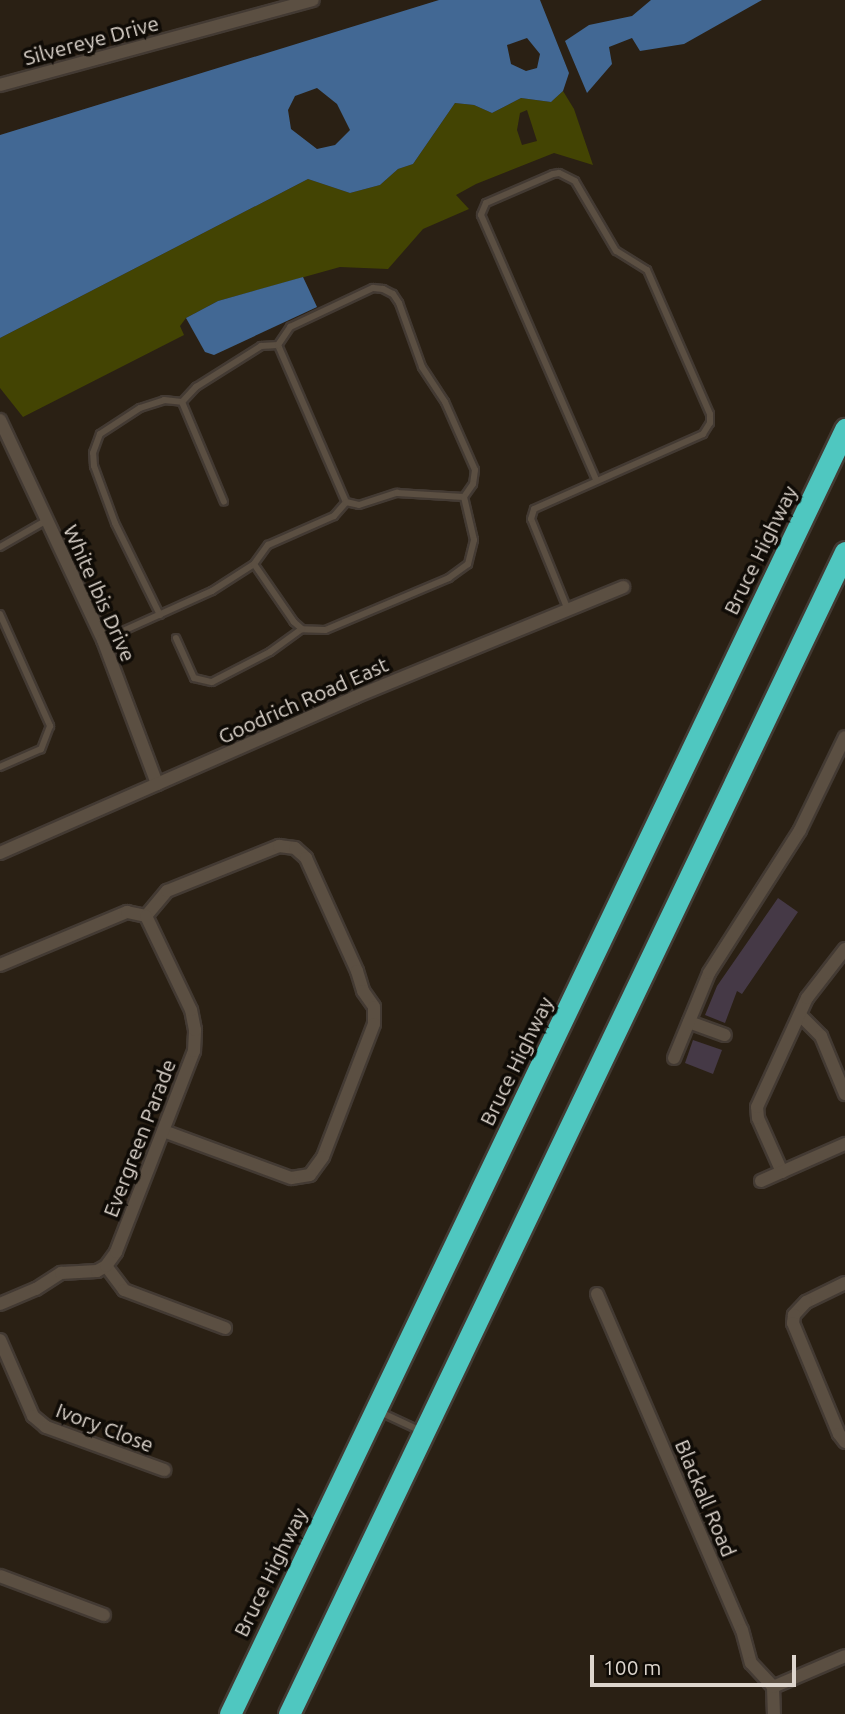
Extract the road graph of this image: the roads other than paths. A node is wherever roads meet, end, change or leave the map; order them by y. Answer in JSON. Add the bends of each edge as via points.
{"nodes":[{"id":1,"x":313,"y":0,"type":"edge"},
{"id":2,"x":0,"y":85,"type":"edge"},
{"id":3,"x":278,"y":345,"type":"junction"},
{"id":4,"x":182,"y":402,"type":"junction"},
{"id":5,"x":0,"y":420,"type":"edge"},
{"id":6,"x":845,"y":429,"type":"edge"},
{"id":7,"x":596,"y":480,"type":"junction"},
{"id":8,"x":464,"y":497,"type":"junction"},
{"id":9,"x":224,"y":502,"type":"dead end"},
{"id":10,"x":346,"y":502,"type":"junction"},
{"id":11,"x":47,"y":520,"type":"junction"},
{"id":12,"x":0,"y":547,"type":"edge"},
{"id":13,"x":845,"y":552,"type":"edge"},
{"id":14,"x":254,"y":564,"type":"junction"},
{"id":15,"x":623,"y":587,"type":"dead end"},
{"id":16,"x":568,"y":610,"type":"junction"},
{"id":17,"x":160,"y":615,"type":"junction"},
{"id":18,"x":0,"y":618,"type":"edge"},
{"id":19,"x":302,"y":629,"type":"junction"},
{"id":20,"x":176,"y":638,"type":"dead end"},
{"id":21,"x":103,"y":640,"type":"junction"},
{"id":22,"x":845,"y":737,"type":"edge"},
{"id":23,"x":0,"y":767,"type":"edge"},
{"id":24,"x":157,"y":784,"type":"junction"},
{"id":25,"x":0,"y":853,"type":"edge"},
{"id":26,"x":146,"y":916,"type":"junction"},
{"id":27,"x":845,"y":949,"type":"edge"},
{"id":28,"x":0,"y":965,"type":"edge"},
{"id":29,"x":800,"y":1015,"type":"junction"},
{"id":30,"x":689,"y":1022,"type":"junction"},
{"id":31,"x":725,"y":1035,"type":"dead end"},
{"id":32,"x":674,"y":1058,"type":"dead end"},
{"id":33,"x":845,"y":1094,"type":"edge"},
{"id":34,"x":163,"y":1131,"type":"junction"},
{"id":35,"x":845,"y":1144,"type":"edge"},
{"id":36,"x":782,"y":1172,"type":"junction"},
{"id":37,"x":761,"y":1181,"type":"dead end"},
{"id":38,"x":106,"y":1266,"type":"junction"},
{"id":39,"x":845,"y":1283,"type":"edge"},
{"id":40,"x":597,"y":1294,"type":"dead end"},
{"id":41,"x":0,"y":1304,"type":"edge"},
{"id":42,"x":225,"y":1328,"type":"dead end"},
{"id":43,"x":0,"y":1340,"type":"edge"},
{"id":44,"x":376,"y":1410,"type":"junction"},
{"id":45,"x":424,"y":1433,"type":"junction"},
{"id":46,"x":845,"y":1442,"type":"edge"},
{"id":47,"x":164,"y":1470,"type":"dead end"},
{"id":48,"x":0,"y":1576,"type":"edge"},
{"id":49,"x":104,"y":1615,"type":"dead end"},
{"id":50,"x":845,"y":1656,"type":"edge"},
{"id":51,"x":773,"y":1687,"type":"junction"},
{"id":52,"x":230,"y":1714,"type":"edge"},
{"id":53,"x":289,"y":1714,"type":"edge"},
{"id":54,"x":774,"y":1714,"type":"edge"}],
"edges":[{"from":1,"to":2,"type":"street","name":"Silvereye Drive"},
{"from":3,"to":4,"type":"lane","via":[[261,346],[196,387]]},
{"from":3,"to":8,"type":"lane","via":[[290,327],[373,288],[393,294],[422,367],[445,402],[475,470]]},
{"from":3,"to":10,"type":"lane"},
{"from":4,"to":9,"type":"lane"},
{"from":4,"to":17,"type":"lane","via":[[164,400],[140,408],[100,434],[93,453],[116,523]]},
{"from":5,"to":11,"type":"street","name":"White Ibis Drive"},
{"from":6,"to":44,"type":"highway","name":"Bruce Highway"},
{"from":7,"to":7,"type":"lane","via":[[703,434],[710,414],[647,270],[616,251],[575,181],[559,173],[486,203],[481,215]]},
{"from":7,"to":16,"type":"lane","via":[[539,504],[531,514]]},
{"from":8,"to":10,"type":"lane","via":[[397,493],[359,505]]},
{"from":8,"to":19,"type":"lane","via":[[474,540],[468,564],[449,578],[326,630]]},
{"from":10,"to":14,"type":"lane","via":[[334,516],[268,545]]},
{"from":11,"to":12,"type":"lane"},
{"from":11,"to":21,"type":"street","name":"White Ibis Drive"},
{"from":13,"to":45,"type":"highway"},
{"from":14,"to":17,"type":"lane","via":[[212,591]]},
{"from":14,"to":19,"type":"lane"},
{"from":15,"to":16,"type":"street","name":"Goodrich Road East"},
{"from":16,"to":24,"type":"street","name":"Goodrich Road East"},
{"from":17,"to":21,"type":"lane"},
{"from":18,"to":23,"type":"lane","via":[[50,726],[41,749]]},
{"from":19,"to":20,"type":"lane","via":[[270,652],[212,682],[194,678]]},
{"from":21,"to":24,"type":"street","name":"White Ibis Drive"},
{"from":22,"to":30,"type":"street","via":[[800,830],[712,967]]},
{"from":24,"to":25,"type":"street","name":"Goodrich Road East"},
{"from":26,"to":28,"type":"street","via":[[127,912]]},
{"from":26,"to":34,"type":"street","name":"Evergreen Parade","via":[[191,1010],[195,1030],[194,1051]]},
{"from":26,"to":34,"type":"street","via":[[167,891],[279,846],[295,848],[306,858],[374,1007],[374,1024],[323,1157],[310,1175],[291,1178]]},
{"from":27,"to":29,"type":"street"},
{"from":29,"to":33,"type":"street","via":[[821,1037]]},
{"from":29,"to":36,"type":"street","via":[[757,1107]]},
{"from":30,"to":31,"type":"street"},
{"from":30,"to":32,"type":"street"},
{"from":34,"to":38,"type":"street","name":"Evergreen Parade","via":[[116,1252]]},
{"from":35,"to":36,"type":"street"},
{"from":36,"to":37,"type":"street"},
{"from":38,"to":41,"type":"street","via":[[97,1271],[61,1273]]},
{"from":38,"to":42,"type":"street","via":[[124,1290]]},
{"from":39,"to":46,"type":"street","via":[[806,1302],[793,1323]]},
{"from":40,"to":51,"type":"street","name":"Blackall Road","via":[[751,1663]]},
{"from":43,"to":47,"type":"street","name":"Ivory Close","via":[[33,1416],[46,1427]]},
{"from":44,"to":45,"type":"lane"},
{"from":44,"to":52,"type":"highway","name":"Bruce Highway"},
{"from":45,"to":53,"type":"highway"},
{"from":48,"to":49,"type":"street"},
{"from":50,"to":51,"type":"street"},
{"from":51,"to":54,"type":"street"}]}
